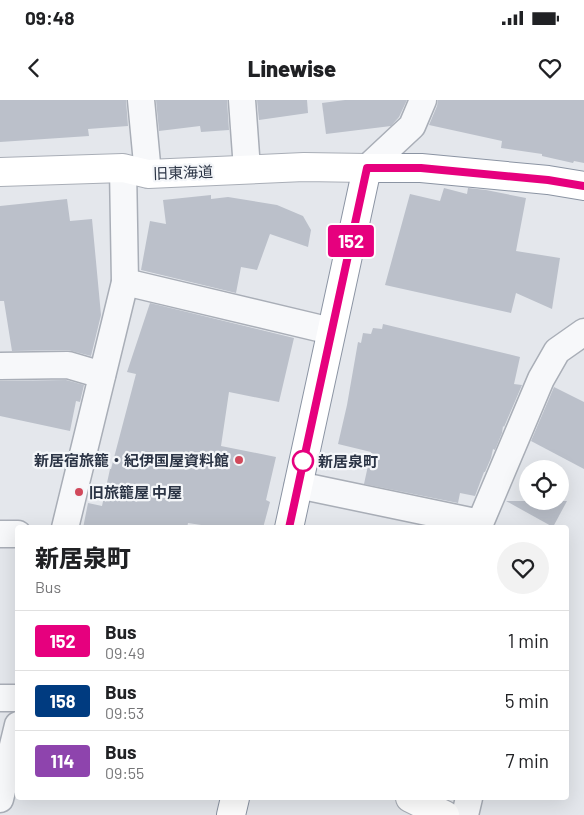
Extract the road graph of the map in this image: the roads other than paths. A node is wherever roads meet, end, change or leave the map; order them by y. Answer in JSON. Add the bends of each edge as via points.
{"nodes":[{"id":1,"x":141,"y":100,"type":"edge"},
{"id":2,"x":242,"y":100,"type":"edge"},
{"id":3,"x":423,"y":100,"type":"edge"},
{"id":4,"x":367,"y":168,"type":"junction"},
{"id":5,"x":247,"y":169,"type":"junction"},
{"id":6,"x":136,"y":171,"type":"junction"},
{"id":7,"x":0,"y":172,"type":"edge"},
{"id":8,"x":584,"y":186,"type":"edge"},
{"id":9,"x":125,"y":282,"type":"junction"},
{"id":10,"x":331,"y":331,"type":"junction"},
{"id":11,"x":584,"y":332,"type":"edge"},
{"id":12,"x":0,"y":366,"type":"edge"},
{"id":13,"x":102,"y":375,"type":"junction"},
{"id":14,"x":298,"y":485,"type":"junction"},
{"id":15,"x":66,"y":525,"type":"edge"},
{"id":16,"x":290,"y":525,"type":"edge"},
{"id":17,"x":479,"y":525,"type":"edge"},
{"id":18,"x":0,"y":534,"type":"edge"},
{"id":19,"x":15,"y":534,"type":"edge"},
{"id":20,"x":0,"y":698,"type":"edge"},
{"id":21,"x":15,"y":698,"type":"edge"},
{"id":22,"x":15,"y":737,"type":"edge"},
{"id":23,"x":0,"y":799,"type":"edge"},
{"id":24,"x":235,"y":800,"type":"edge"},
{"id":25,"x":416,"y":800,"type":"edge"},
{"id":26,"x":469,"y":800,"type":"edge"},
{"id":27,"x":231,"y":815,"type":"edge"},
{"id":28,"x":445,"y":815,"type":"edge"},
{"id":29,"x":465,"y":815,"type":"edge"}],
"edges":[{"from":1,"to":6,"type":"street"},
{"from":2,"to":5,"type":"street"},
{"from":3,"to":4,"type":"street","via":[[412,126]]},
{"from":4,"to":5,"type":"main road","name":"旧東海道"},
{"from":4,"to":8,"type":"main road","name":"旧東海道","via":[[421,168]]},
{"from":4,"to":10,"type":"main road"},
{"from":5,"to":6,"type":"main road","name":"旧東海道"},
{"from":6,"to":7,"type":"main road","name":"旧東海道"},
{"from":6,"to":9,"type":"street"},
{"from":9,"to":10,"type":"street"},
{"from":9,"to":13,"type":"street"},
{"from":10,"to":14,"type":"main road"},
{"from":11,"to":17,"type":"street","via":[[557,351],[541,379]]},
{"from":12,"to":13,"type":"street","via":[[68,365]]},
{"from":13,"to":15,"type":"street"},
{"from":14,"to":16,"type":"main road"},
{"from":14,"to":17,"type":"street"},
{"from":18,"to":19,"type":"street"},
{"from":20,"to":21,"type":"street"},
{"from":22,"to":23,"type":"street"},
{"from":24,"to":27,"type":"main road"},
{"from":25,"to":28,"type":"main road"},
{"from":26,"to":29,"type":"street"}]}
